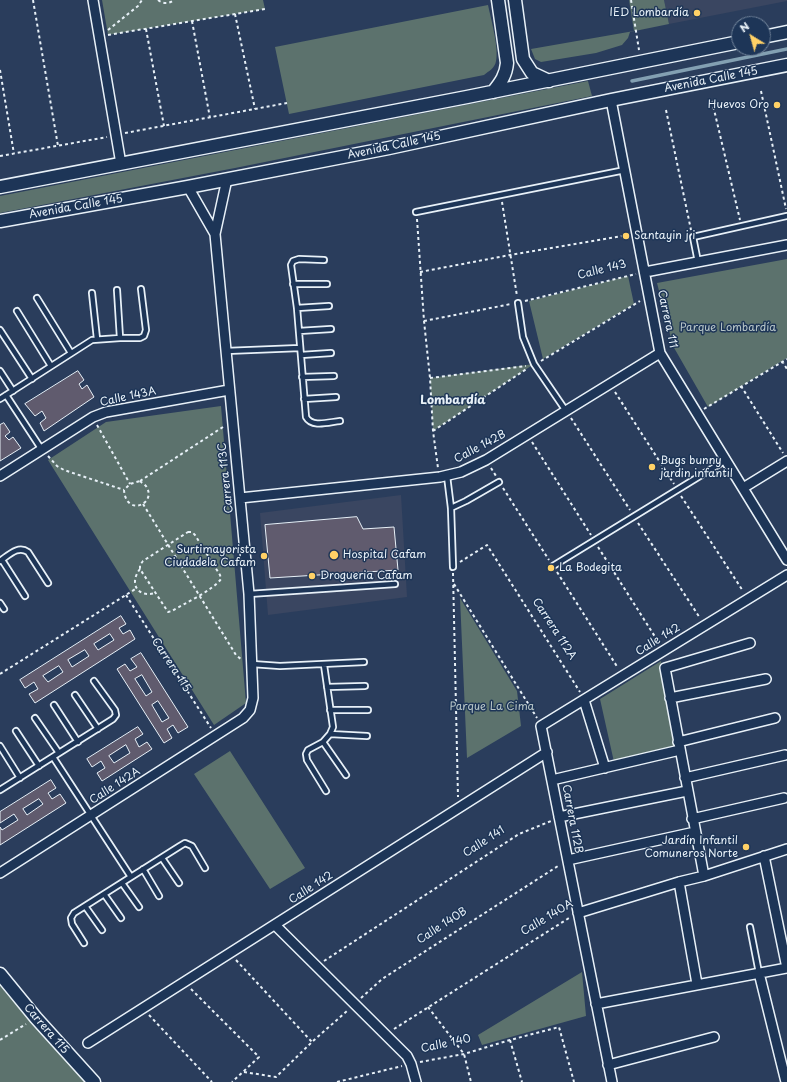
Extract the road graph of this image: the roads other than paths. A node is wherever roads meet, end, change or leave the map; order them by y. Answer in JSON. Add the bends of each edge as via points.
{"nodes":[{"id":1,"x":93,"y":0,"type":"edge"},
{"id":2,"x":498,"y":0,"type":"edge"},
{"id":3,"x":515,"y":0,"type":"edge"},
{"id":4,"x":787,"y":26,"type":"edge"},
{"id":5,"x":787,"y":32,"type":"edge"},
{"id":6,"x":771,"y":34,"type":"edge"},
{"id":7,"x":771,"y":35,"type":"edge"},
{"id":8,"x":731,"y":44,"type":"edge"},
{"id":9,"x":787,"y":65,"type":"edge"},
{"id":10,"x":549,"y":81,"type":"junction"},
{"id":11,"x":493,"y":92,"type":"junction"},
{"id":12,"x":611,"y":100,"type":"junction"},
{"id":13,"x":121,"y":164,"type":"junction"},
{"id":14,"x":624,"y":170,"type":"junction"},
{"id":15,"x":227,"y":179,"type":"junction"},
{"id":16,"x":0,"y":187,"type":"edge"},
{"id":17,"x":188,"y":187,"type":"junction"},
{"id":18,"x":416,"y":212,"type":"road end"},
{"id":19,"x":787,"y":216,"type":"edge"},
{"id":20,"x":0,"y":221,"type":"edge"},
{"id":21,"x":215,"y":234,"type":"junction"},
{"id":22,"x":787,"y":245,"type":"edge"},
{"id":23,"x":324,"y":260,"type":"dead end"},
{"id":24,"x":698,"y":262,"type":"junction"},
{"id":25,"x":645,"y":272,"type":"junction"},
{"id":26,"x":293,"y":284,"type":"junction"},
{"id":27,"x":327,"y":284,"type":"dead end"},
{"id":28,"x":141,"y":289,"type":"dead end"},
{"id":29,"x":117,"y":290,"type":"dead end"},
{"id":30,"x":92,"y":293,"type":"dead end"},
{"id":31,"x":37,"y":298,"type":"dead end"},
{"id":32,"x":518,"y":303,"type":"road end"},
{"id":33,"x":329,"y":306,"type":"dead end"},
{"id":34,"x":297,"y":308,"type":"junction"},
{"id":35,"x":17,"y":311,"type":"dead end"},
{"id":36,"x":331,"y":329,"type":"dead end"},
{"id":37,"x":0,"y":330,"type":"edge"},
{"id":38,"x":298,"y":331,"type":"junction"},
{"id":39,"x":120,"y":338,"type":"junction"},
{"id":40,"x":97,"y":339,"type":"junction"},
{"id":41,"x":300,"y":348,"type":"junction"},
{"id":42,"x":226,"y":351,"type":"junction"},
{"id":43,"x":72,"y":353,"type":"junction"},
{"id":44,"x":331,"y":353,"type":"dead end"},
{"id":45,"x":660,"y":353,"type":"junction"},
{"id":46,"x":300,"y":355,"type":"junction"},
{"id":47,"x":52,"y":366,"type":"junction"},
{"id":48,"x":0,"y":371,"type":"edge"},
{"id":49,"x":334,"y":376,"type":"dead end"},
{"id":50,"x":302,"y":377,"type":"junction"},
{"id":51,"x":32,"y":379,"type":"junction"},
{"id":52,"x":229,"y":390,"type":"junction"},
{"id":53,"x":13,"y":391,"type":"junction"},
{"id":54,"x":6,"y":395,"type":"junction"},
{"id":55,"x":336,"y":397,"type":"dead end"},
{"id":56,"x":0,"y":399,"type":"edge"},
{"id":57,"x":304,"y":399,"type":"junction"},
{"id":58,"x":566,"y":411,"type":"junction"},
{"id":59,"x":340,"y":421,"type":"dead end"},
{"id":60,"x":42,"y":450,"type":"junction"},
{"id":61,"x":785,"y":457,"type":"edge"},
{"id":62,"x":726,"y":460,"type":"junction"},
{"id":63,"x":0,"y":476,"type":"edge"},
{"id":64,"x":443,"y":476,"type":"junction"},
{"id":65,"x":499,"y":482,"type":"dead end"},
{"id":66,"x":743,"y":488,"type":"junction"},
{"id":67,"x":240,"y":498,"type":"junction"},
{"id":68,"x":451,"y":508,"type":"junction"},
{"id":69,"x":1,"y":560,"type":"edge"},
{"id":70,"x":787,"y":560,"type":"edge"},
{"id":71,"x":553,"y":566,"type":"dead end"},
{"id":72,"x":453,"y":567,"type":"road end"},
{"id":73,"x":787,"y":575,"type":"edge"},
{"id":74,"x":48,"y":583,"type":"dead end"},
{"id":75,"x":395,"y":584,"type":"dead end"},
{"id":76,"x":249,"y":594,"type":"junction"},
{"id":77,"x":25,"y":596,"type":"dead end"},
{"id":78,"x":0,"y":603,"type":"edge"},
{"id":79,"x":4,"y":609,"type":"dead end"},
{"id":80,"x":750,"y":643,"type":"dead end"},
{"id":81,"x":364,"y":662,"type":"dead end"},
{"id":82,"x":252,"y":664,"type":"junction"},
{"id":83,"x":324,"y":665,"type":"junction"},
{"id":84,"x":766,"y":679,"type":"dead end"},
{"id":85,"x":94,"y":681,"type":"dead end"},
{"id":86,"x":365,"y":686,"type":"dead end"},
{"id":87,"x":327,"y":687,"type":"junction"},
{"id":88,"x":75,"y":695,"type":"dead end"},
{"id":89,"x":670,"y":698,"type":"junction"},
{"id":90,"x":584,"y":700,"type":"junction"},
{"id":91,"x":54,"y":705,"type":"dead end"},
{"id":92,"x":330,"y":710,"type":"junction"},
{"id":93,"x":368,"y":710,"type":"dead end"},
{"id":94,"x":34,"y":718,"type":"dead end"},
{"id":95,"x":243,"y":718,"type":"joint"},
{"id":96,"x":775,"y":718,"type":"dead end"},
{"id":97,"x":541,"y":726,"type":"joint"},
{"id":98,"x":98,"y":729,"type":"junction"},
{"id":99,"x":16,"y":731,"type":"dead end"},
{"id":100,"x":330,"y":734,"type":"junction"},
{"id":101,"x":367,"y":736,"type":"dead end"},
{"id":102,"x":78,"y":742,"type":"junction"},
{"id":103,"x":323,"y":742,"type":"junction"},
{"id":104,"x":0,"y":746,"type":"edge"},
{"id":105,"x":679,"y":746,"type":"junction"},
{"id":106,"x":547,"y":752,"type":"junction"},
{"id":107,"x":59,"y":754,"type":"junction"},
{"id":108,"x":785,"y":755,"type":"dead end"},
{"id":109,"x":53,"y":757,"type":"junction"},
{"id":110,"x":39,"y":766,"type":"junction"},
{"id":111,"x":605,"y":768,"type":"junction"},
{"id":112,"x":346,"y":775,"type":"dead end"},
{"id":113,"x":20,"y":778,"type":"junction"},
{"id":114,"x":685,"y":778,"type":"junction"},
{"id":115,"x":552,"y":780,"type":"junction"},
{"id":116,"x":0,"y":790,"type":"edge"},
{"id":117,"x":326,"y":790,"type":"dead end"},
{"id":118,"x":687,"y":791,"type":"junction"},
{"id":119,"x":784,"y":798,"type":"dead end"},
{"id":120,"x":92,"y":816,"type":"junction"},
{"id":121,"x":559,"y":817,"type":"junction"},
{"id":122,"x":692,"y":819,"type":"junction"},
{"id":123,"x":695,"y":832,"type":"junction"},
{"id":124,"x":787,"y":849,"type":"edge"},
{"id":125,"x":764,"y":856,"type":"junction"},
{"id":126,"x":162,"y":858,"type":"junction"},
{"id":127,"x":568,"y":860,"type":"junction"},
{"id":128,"x":206,"y":868,"type":"dead end"},
{"id":129,"x":143,"y":870,"type":"junction"},
{"id":130,"x":0,"y":874,"type":"edge"},
{"id":131,"x":704,"y":876,"type":"junction"},
{"id":132,"x":130,"y":877,"type":"junction"},
{"id":133,"x":679,"y":882,"type":"junction"},
{"id":134,"x":122,"y":883,"type":"junction"},
{"id":135,"x":179,"y":883,"type":"dead end"},
{"id":136,"x":104,"y":894,"type":"junction"},
{"id":137,"x":159,"y":896,"type":"dead end"},
{"id":138,"x":85,"y":906,"type":"junction"},
{"id":139,"x":139,"y":908,"type":"dead end"},
{"id":140,"x":578,"y":913,"type":"junction"},
{"id":141,"x":121,"y":918,"type":"dead end"},
{"id":142,"x":275,"y":925,"type":"junction"},
{"id":143,"x":750,"y":927,"type":"dead end"},
{"id":144,"x":102,"y":930,"type":"dead end"},
{"id":145,"x":84,"y":943,"type":"dead end"},
{"id":146,"x":787,"y":968,"type":"edge"},
{"id":147,"x":759,"y":973,"type":"junction"},
{"id":148,"x":0,"y":974,"type":"edge"},
{"id":149,"x":697,"y":984,"type":"junction"},
{"id":150,"x":596,"y":1004,"type":"junction"},
{"id":151,"x":714,"y":1037,"type":"dead end"},
{"id":152,"x":88,"y":1043,"type":"dead end"},
{"id":153,"x":608,"y":1065,"type":"junction"},
{"id":154,"x":94,"y":1082,"type":"edge"},
{"id":155,"x":416,"y":1082,"type":"edge"},
{"id":156,"x":612,"y":1082,"type":"edge"},
{"id":157,"x":786,"y":1082,"type":"edge"}],
"edges":[{"from":1,"to":13,"type":"street"},
{"from":2,"to":11,"type":"main road","via":[[507,63],[503,79]]},
{"from":3,"to":10,"type":"main road","via":[[523,59],[532,73]]},
{"from":4,"to":6,"type":"street"},
{"from":5,"to":7,"type":"main road"},
{"from":8,"to":10,"type":"main road"},
{"from":9,"to":12,"type":"main road","name":"Avenida Calle 145"},
{"from":10,"to":11,"type":"main road"},
{"from":11,"to":13,"type":"main road"},
{"from":12,"to":14,"type":"street","name":"Carrera 111"},
{"from":12,"to":15,"type":"main road","name":"Avenida Calle 145","via":[[389,148]]},
{"from":13,"to":16,"type":"main road"},
{"from":14,"to":18,"type":"lane"},
{"from":14,"to":25,"type":"street","name":"Carrera 111"},
{"from":15,"to":17,"type":"main road","name":"Avenida Calle 145"},
{"from":15,"to":21,"type":"street","name":"Carrera 113C"},
{"from":17,"to":20,"type":"main road","name":"Avenida Calle 145"},
{"from":17,"to":21,"type":"street","name":"Carrera 113C"},
{"from":19,"to":24,"type":"lane","via":[[693,237]]},
{"from":21,"to":42,"type":"street","name":"Carrera 113C"},
{"from":22,"to":24,"type":"street"},
{"from":23,"to":26,"type":"lane","via":[[293,261]]},
{"from":24,"to":25,"type":"street"},
{"from":25,"to":45,"type":"street","name":"Carrera 111"},
{"from":26,"to":27,"type":"lane"},
{"from":26,"to":34,"type":"lane"},
{"from":28,"to":39,"type":"lane","via":[[146,330],[144,336]]},
{"from":29,"to":39,"type":"lane"},
{"from":30,"to":40,"type":"lane"},
{"from":31,"to":43,"type":"lane"},
{"from":32,"to":58,"type":"lane","via":[[523,337],[534,364]]},
{"from":33,"to":34,"type":"lane"},
{"from":34,"to":38,"type":"lane"},
{"from":35,"to":47,"type":"lane"},
{"from":36,"to":38,"type":"lane"},
{"from":37,"to":51,"type":"lane"},
{"from":38,"to":41,"type":"lane"},
{"from":39,"to":40,"type":"lane"},
{"from":40,"to":43,"type":"lane"},
{"from":41,"to":42,"type":"lane"},
{"from":41,"to":46,"type":"lane"},
{"from":42,"to":52,"type":"street","name":"Carrera 113C"},
{"from":43,"to":47,"type":"lane"},
{"from":44,"to":46,"type":"lane"},
{"from":45,"to":58,"type":"street","name":"Calle 142B"},
{"from":45,"to":62,"type":"street","name":"Carrera 111"},
{"from":46,"to":50,"type":"lane"},
{"from":47,"to":51,"type":"lane"},
{"from":48,"to":53,"type":"lane"},
{"from":49,"to":50,"type":"lane"},
{"from":50,"to":57,"type":"lane"},
{"from":51,"to":53,"type":"lane"},
{"from":52,"to":60,"type":"street","name":"Calle 143A","via":[[106,412],[93,417]]},
{"from":52,"to":67,"type":"street","name":"Carrera 113C"},
{"from":53,"to":54,"type":"lane"},
{"from":54,"to":56,"type":"lane"},
{"from":54,"to":60,"type":"lane"},
{"from":55,"to":57,"type":"lane"},
{"from":57,"to":59,"type":"lane","via":[[308,422],[313,424]]},
{"from":58,"to":64,"type":"street","name":"Calle 142B","via":[[486,460],[461,472]]},
{"from":60,"to":63,"type":"street","name":"Calle 143A"},
{"from":61,"to":66,"type":"street"},
{"from":62,"to":66,"type":"street","name":"Carrera 111"},
{"from":62,"to":71,"type":"lane"},
{"from":64,"to":67,"type":"street","name":"Calle 142B"},
{"from":64,"to":68,"type":"lane"},
{"from":65,"to":68,"type":"lane"},
{"from":66,"to":70,"type":"street","name":"Carrera 111"},
{"from":67,"to":76,"type":"street","name":"Carrera 113C"},
{"from":68,"to":72,"type":"lane"},
{"from":69,"to":74,"type":"lane","via":[[19,549],[24,549]]},
{"from":69,"to":77,"type":"lane"},
{"from":73,"to":90,"type":"street","name":"Calle 142"},
{"from":75,"to":76,"type":"lane"},
{"from":76,"to":82,"type":"street","name":"Carrera 113C"},
{"from":78,"to":79,"type":"lane"},
{"from":80,"to":89,"type":"street","via":[[665,668]]},
{"from":81,"to":83,"type":"lane"},
{"from":82,"to":83,"type":"lane"},
{"from":82,"to":95,"type":"street","name":"Carrera 113C","via":[[253,698],[250,710]]},
{"from":83,"to":87,"type":"lane"},
{"from":84,"to":89,"type":"street"},
{"from":85,"to":98,"type":"lane","via":[[116,714]]},
{"from":86,"to":87,"type":"lane"},
{"from":87,"to":92,"type":"lane"},
{"from":88,"to":98,"type":"lane"},
{"from":89,"to":105,"type":"street"},
{"from":90,"to":97,"type":"street","name":"Calle 142"},
{"from":90,"to":111,"type":"street"},
{"from":91,"to":102,"type":"lane"},
{"from":92,"to":93,"type":"lane"},
{"from":92,"to":100,"type":"lane","via":[[333,727]]},
{"from":94,"to":107,"type":"lane"},
{"from":95,"to":120,"type":"street","name":"Calle 142A"},
{"from":96,"to":105,"type":"street"},
{"from":97,"to":106,"type":"street","name":"Carrera 112B"},
{"from":98,"to":102,"type":"lane"},
{"from":99,"to":110,"type":"lane"},
{"from":100,"to":101,"type":"lane"},
{"from":100,"to":103,"type":"lane"},
{"from":102,"to":107,"type":"lane"},
{"from":103,"to":112,"type":"lane"},
{"from":103,"to":117,"type":"lane","via":[[308,750],[306,754],[307,760]]},
{"from":104,"to":113,"type":"lane"},
{"from":105,"to":111,"type":"street"},
{"from":105,"to":114,"type":"street"},
{"from":106,"to":115,"type":"street","name":"Carrera 112B"},
{"from":106,"to":142,"type":"street","name":"Calle 142"},
{"from":107,"to":109,"type":"lane"},
{"from":108,"to":114,"type":"street"},
{"from":109,"to":110,"type":"lane"},
{"from":109,"to":120,"type":"lane"},
{"from":110,"to":113,"type":"lane"},
{"from":111,"to":115,"type":"street"},
{"from":113,"to":116,"type":"lane"},
{"from":114,"to":118,"type":"street"},
{"from":115,"to":121,"type":"street","name":"Carrera 112B"},
{"from":118,"to":121,"type":"street"},
{"from":118,"to":122,"type":"street"},
{"from":119,"to":122,"type":"street"},
{"from":120,"to":130,"type":"street","name":"Calle 142A"},
{"from":120,"to":132,"type":"lane"},
{"from":121,"to":127,"type":"street","name":"Carrera 112B"},
{"from":122,"to":123,"type":"street"},
{"from":123,"to":127,"type":"street"},
{"from":123,"to":131,"type":"street"},
{"from":124,"to":125,"type":"street","name":"Calle 140A"},
{"from":125,"to":131,"type":"street","name":"Calle 140A"},
{"from":125,"to":146,"type":"street"},
{"from":126,"to":128,"type":"lane","via":[[185,843],[192,846]]},
{"from":126,"to":129,"type":"lane"},
{"from":126,"to":135,"type":"lane"},
{"from":127,"to":140,"type":"street","name":"Carrera 112B"},
{"from":129,"to":132,"type":"lane"},
{"from":129,"to":137,"type":"lane"},
{"from":131,"to":133,"type":"street","name":"Calle 140A"},
{"from":132,"to":134,"type":"lane"},
{"from":133,"to":140,"type":"street","name":"Calle 140A"},
{"from":133,"to":149,"type":"street"},
{"from":134,"to":136,"type":"lane"},
{"from":134,"to":139,"type":"lane"},
{"from":136,"to":138,"type":"lane"},
{"from":136,"to":141,"type":"lane"},
{"from":138,"to":144,"type":"lane"},
{"from":138,"to":145,"type":"lane","via":[[74,912],[71,918]]},
{"from":140,"to":150,"type":"street","name":"Carrera 112B"},
{"from":142,"to":152,"type":"street","name":"Calle 142"},
{"from":142,"to":155,"type":"street","via":[[407,1056]]},
{"from":143,"to":147,"type":"lane"},
{"from":146,"to":147,"type":"street"},
{"from":147,"to":149,"type":"street"},
{"from":147,"to":157,"type":"street"},
{"from":148,"to":154,"type":"main road","name":"Carrera 115"},
{"from":149,"to":150,"type":"street"},
{"from":150,"to":153,"type":"street","name":"Carrera 112B"},
{"from":151,"to":153,"type":"street"},
{"from":153,"to":156,"type":"street","name":"Carrera 112B"}]}
